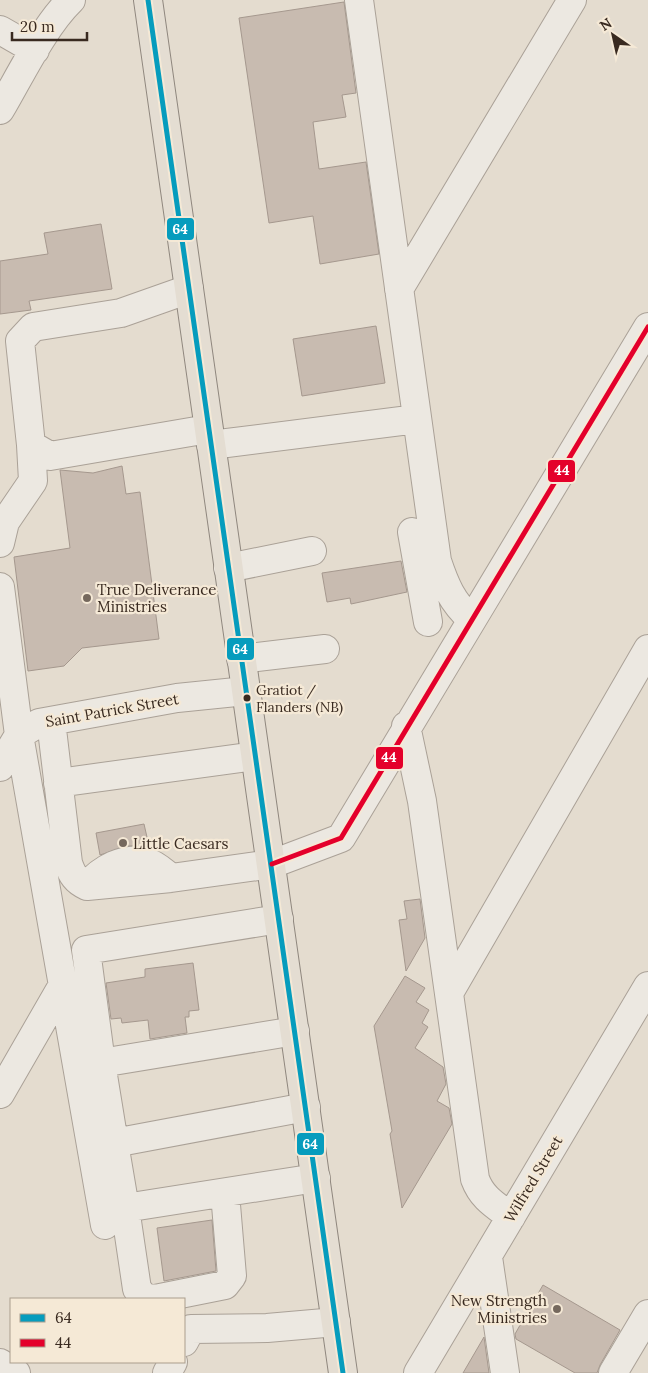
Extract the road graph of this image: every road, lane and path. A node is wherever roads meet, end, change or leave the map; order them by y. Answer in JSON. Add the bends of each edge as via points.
{"nodes":[{"id":1,"x":71,"y":0,"type":"edge"},
{"id":2,"x":148,"y":0,"type":"edge"},
{"id":3,"x":358,"y":0,"type":"edge"},
{"id":4,"x":572,"y":0,"type":"edge"},
{"id":5,"x":0,"y":30,"type":"edge"},
{"id":6,"x":35,"y":50,"type":"junction"},
{"id":7,"x":0,"y":110,"type":"edge"},
{"id":8,"x":189,"y":289,"type":"junction"},
{"id":9,"x":399,"y":289,"type":"junction"},
{"id":10,"x":648,"y":327,"type":"edge"},
{"id":11,"x":417,"y":419,"type":"junction"},
{"id":12,"x":210,"y":437,"type":"junction"},
{"id":13,"x":31,"y":445,"type":"junction"},
{"id":14,"x":0,"y":543,"type":"edge"},
{"id":15,"x":312,"y":552,"type":"dead end"},
{"id":16,"x":228,"y":568,"type":"junction"},
{"id":17,"x":0,"y":587,"type":"edge"},
{"id":18,"x":447,"y":616,"type":"junction"},
{"id":19,"x":325,"y":649,"type":"dead end"},
{"id":20,"x":648,"y":649,"type":"edge"},
{"id":21,"x":241,"y":659,"type":"junction"},
{"id":22,"x":246,"y":691,"type":"junction"},
{"id":23,"x":52,"y":721,"type":"junction"},
{"id":24,"x":406,"y":726,"type":"junction"},
{"id":25,"x":19,"y":735,"type":"junction"},
{"id":26,"x":256,"y":756,"type":"junction"},
{"id":27,"x":0,"y":767,"type":"edge"},
{"id":28,"x":58,"y":783,"type":"junction"},
{"id":29,"x":272,"y":864,"type":"junction"},
{"id":30,"x":280,"y":919,"type":"junction"},
{"id":31,"x":64,"y":983,"type":"junction"},
{"id":32,"x":648,"y":986,"type":"edge"},
{"id":33,"x":449,"y":993,"type":"junction"},
{"id":34,"x":295,"y":1031,"type":"junction"},
{"id":35,"x":101,"y":1063,"type":"junction"},
{"id":36,"x":0,"y":1094,"type":"edge"},
{"id":37,"x":306,"y":1107,"type":"junction"},
{"id":38,"x":114,"y":1143,"type":"junction"},
{"id":39,"x":316,"y":1178,"type":"junction"},
{"id":40,"x":225,"y":1194,"type":"junction"},
{"id":41,"x":115,"y":1216,"type":"junction"},
{"id":42,"x":511,"y":1217,"type":"junction"},
{"id":43,"x":488,"y":1257,"type":"junction"},
{"id":44,"x":150,"y":1298,"type":"edge"},
{"id":45,"x":160,"y":1298,"type":"edge"},
{"id":46,"x":648,"y":1314,"type":"edge"},
{"id":47,"x":336,"y":1322,"type":"junction"},
{"id":48,"x":185,"y":1340,"type":"edge"},
{"id":49,"x":0,"y":1363,"type":"edge"},
{"id":50,"x":16,"y":1373,"type":"edge"},
{"id":51,"x":343,"y":1373,"type":"edge"},
{"id":52,"x":418,"y":1373,"type":"edge"},
{"id":53,"x":505,"y":1373,"type":"edge"},
{"id":54,"x":613,"y":1373,"type":"edge"}],
"edges":[{"from":1,"to":6,"type":"street"},
{"from":2,"to":8,"type":"main road"},
{"from":3,"to":9,"type":"street"},
{"from":4,"to":9,"type":"street"},
{"from":5,"to":6,"type":"street"},
{"from":6,"to":7,"type":"street"},
{"from":8,"to":12,"type":"main road"},
{"from":8,"to":13,"type":"street","via":[[121,313],[33,327],[20,341]]},
{"from":9,"to":11,"type":"street"},
{"from":10,"to":18,"type":"street"},
{"from":11,"to":12,"type":"street"},
{"from":11,"to":18,"type":"street","via":[[422,530],[448,592]]},
{"from":12,"to":13,"type":"street","via":[[50,456]]},
{"from":12,"to":16,"type":"main road"},
{"from":13,"to":14,"type":"street","via":[[33,481],[5,522]]},
{"from":15,"to":16,"type":"street"},
{"from":16,"to":21,"type":"main road"},
{"from":17,"to":25,"type":"street"},
{"from":18,"to":24,"type":"street"},
{"from":19,"to":21,"type":"street"},
{"from":20,"to":33,"type":"street"},
{"from":21,"to":22,"type":"main road"},
{"from":22,"to":23,"type":"street","name":"Saint Patrick Street","via":[[177,698]]},
{"from":22,"to":26,"type":"main road"},
{"from":23,"to":25,"type":"street","name":"Saint Patrick Street","via":[[34,725]]},
{"from":23,"to":28,"type":"street"},
{"from":24,"to":29,"type":"street","via":[[341,838]]},
{"from":24,"to":33,"type":"street","via":[[422,801]]},
{"from":25,"to":27,"type":"street"},
{"from":25,"to":31,"type":"street"},
{"from":26,"to":28,"type":"street"},
{"from":26,"to":29,"type":"main road"},
{"from":28,"to":29,"type":"street","via":[[68,863],[78,882],[87,886]]},
{"from":29,"to":30,"type":"main road"},
{"from":30,"to":34,"type":"main road"},
{"from":30,"to":35,"type":"street","via":[[86,950]]},
{"from":31,"to":36,"type":"street"},
{"from":31,"to":41,"type":"street"},
{"from":32,"to":42,"type":"street","name":"Wilfred Street"},
{"from":33,"to":42,"type":"street","via":[[475,1179],[486,1199]]},
{"from":34,"to":35,"type":"street"},
{"from":34,"to":37,"type":"main road"},
{"from":35,"to":38,"type":"street"},
{"from":37,"to":38,"type":"street"},
{"from":37,"to":39,"type":"main road"},
{"from":38,"to":41,"type":"street"},
{"from":39,"to":40,"type":"street"},
{"from":39,"to":47,"type":"main road"},
{"from":40,"to":41,"type":"street"},
{"from":40,"to":45,"type":"street","via":[[232,1276],[220,1287]]},
{"from":41,"to":44,"type":"street","via":[[137,1289]]},
{"from":42,"to":43,"type":"street","name":"Wilfred Street"},
{"from":43,"to":52,"type":"street","name":"Wilfred Street"},
{"from":43,"to":53,"type":"street"},
{"from":46,"to":54,"type":"street"},
{"from":47,"to":48,"type":"street","via":[[267,1328],[191,1329]]},
{"from":47,"to":51,"type":"main road"},
{"from":49,"to":50,"type":"street"}]}
